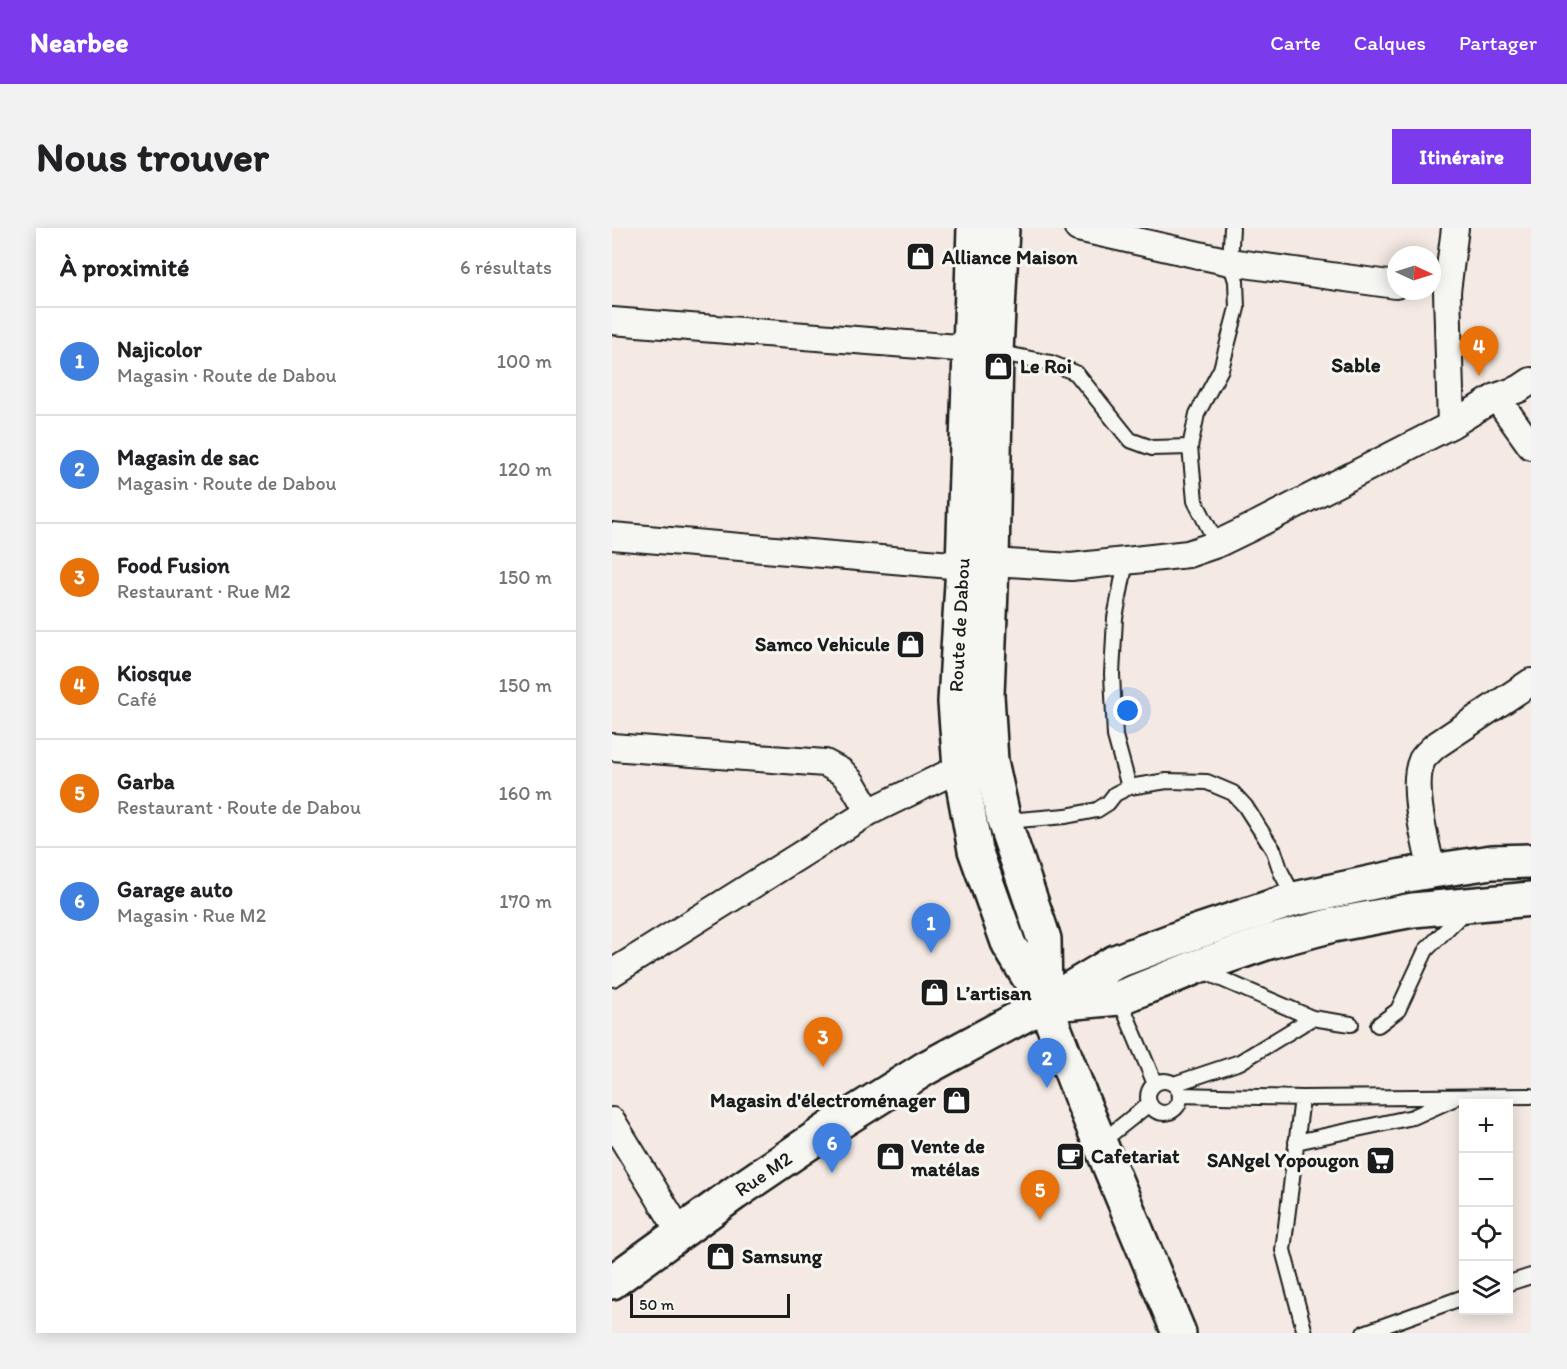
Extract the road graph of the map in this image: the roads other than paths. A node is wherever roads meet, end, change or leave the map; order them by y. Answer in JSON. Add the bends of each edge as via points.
{"nodes":[{"id":1,"x":974,"y":228,"type":"edge"},
{"id":2,"x":1002,"y":228,"type":"edge"},
{"id":3,"x":1078,"y":228,"type":"edge"},
{"id":4,"x":1232,"y":228,"type":"edge"},
{"id":5,"x":1455,"y":228,"type":"edge"},
{"id":6,"x":1230,"y":262,"type":"junction"},
{"id":7,"x":1387,"y":284,"type":"edge"},
{"id":8,"x":1441,"y":287,"type":"edge"},
{"id":9,"x":1441,"y":300,"type":"edge"},
{"id":10,"x":612,"y":321,"type":"edge"},
{"id":11,"x":983,"y":350,"type":"junction"},
{"id":12,"x":1531,"y":381,"type":"edge"},
{"id":13,"x":1496,"y":398,"type":"junction"},
{"id":14,"x":1451,"y":425,"type":"junction"},
{"id":15,"x":1531,"y":446,"type":"edge"},
{"id":16,"x":1190,"y":447,"type":"junction"},
{"id":17,"x":612,"y":536,"type":"edge"},
{"id":18,"x":1217,"y":544,"type":"junction"},
{"id":19,"x":1126,"y":561,"type":"junction"},
{"id":20,"x":977,"y":564,"type":"junction"},
{"id":21,"x":1531,"y":682,"type":"edge"},
{"id":22,"x":612,"y":747,"type":"edge"},
{"id":23,"x":960,"y":768,"type":"junction"},
{"id":24,"x":1128,"y":787,"type":"junction"},
{"id":25,"x":869,"y":812,"type":"junction"},
{"id":26,"x":1004,"y":821,"type":"junction"},
{"id":27,"x":1531,"y":861,"type":"edge"},
{"id":28,"x":1432,"y":871,"type":"junction"},
{"id":29,"x":1294,"y":899,"type":"junction"},
{"id":30,"x":1531,"y":899,"type":"edge"},
{"id":31,"x":1472,"y":903,"type":"junction"},
{"id":32,"x":1196,"y":967,"type":"junction"},
{"id":33,"x":612,"y":973,"type":"edge"},
{"id":34,"x":1119,"y":998,"type":"junction"},
{"id":35,"x":1046,"y":1004,"type":"junction"},
{"id":36,"x":1312,"y":1018,"type":"junction"},
{"id":37,"x":1351,"y":1024,"type":"dead end"},
{"id":38,"x":1378,"y":1025,"type":"dead end"},
{"id":39,"x":1155,"y":1084,"type":"junction"},
{"id":40,"x":1177,"y":1090,"type":"junction"},
{"id":41,"x":1458,"y":1096,"type":"junction"},
{"id":42,"x":1531,"y":1096,"type":"edge"},
{"id":43,"x":1404,"y":1097,"type":"junction"},
{"id":44,"x":1302,"y":1098,"type":"junction"},
{"id":45,"x":1149,"y":1104,"type":"junction"},
{"id":46,"x":612,"y":1121,"type":"edge"},
{"id":47,"x":1395,"y":1121,"type":"junction"},
{"id":48,"x":1296,"y":1142,"type":"junction"},
{"id":49,"x":1100,"y":1143,"type":"junction"},
{"id":50,"x":680,"y":1232,"type":"junction"},
{"id":51,"x":1531,"y":1276,"type":"edge"},
{"id":52,"x":612,"y":1282,"type":"edge"},
{"id":53,"x":1513,"y":1282,"type":"edge"},
{"id":54,"x":1459,"y":1299,"type":"edge"},
{"id":55,"x":1179,"y":1333,"type":"edge"},
{"id":56,"x":1305,"y":1333,"type":"edge"},
{"id":57,"x":1364,"y":1333,"type":"edge"}],
"edges":[{"from":1,"to":11,"type":"street","name":"Route de Dabou"},
{"from":2,"to":11,"type":"street","name":"Route de Dabou"},
{"from":3,"to":6,"type":"street"},
{"from":4,"to":6,"type":"lane"},
{"from":5,"to":8,"type":"street"},
{"from":6,"to":7,"type":"street"},
{"from":6,"to":16,"type":"lane","via":[[1236,281],[1237,308],[1221,369],[1197,414]]},
{"from":9,"to":14,"type":"street"},
{"from":10,"to":11,"type":"street"},
{"from":11,"to":16,"type":"lane","via":[[1051,363],[1076,373],[1130,440],[1152,447]]},
{"from":11,"to":20,"type":"street","name":"Route de Dabou"},
{"from":12,"to":13,"type":"street"},
{"from":13,"to":14,"type":"street"},
{"from":13,"to":15,"type":"street"},
{"from":14,"to":18,"type":"street"},
{"from":16,"to":18,"type":"lane","via":[[1195,501]]},
{"from":17,"to":20,"type":"street"},
{"from":18,"to":19,"type":"street","via":[[1188,554]]},
{"from":19,"to":20,"type":"street","via":[[1071,567]]},
{"from":19,"to":24,"type":"lane","via":[[1115,618],[1112,674],[1115,736]]},
{"from":20,"to":23,"type":"street","name":"Route de Dabou","via":[[955,702]]},
{"from":20,"to":26,"type":"street","name":"Route de Dabou","via":[[991,761]]},
{"from":21,"to":28,"type":"street","via":[[1435,746],[1423,759],[1418,780],[1421,818]]},
{"from":22,"to":25,"type":"street","via":[[825,763],[842,771]]},
{"from":23,"to":25,"type":"street"},
{"from":23,"to":35,"type":"street","name":"Route de Dabou","via":[[975,850],[1009,945]]},
{"from":24,"to":26,"type":"lane","via":[[1096,810]]},
{"from":24,"to":29,"type":"lane","via":[[1167,781],[1207,782],[1233,793],[1274,851]]},
{"from":25,"to":33,"type":"street"},
{"from":26,"to":35,"type":"street","name":"Route de Dabou","via":[[1044,939]]},
{"from":27,"to":28,"type":"street","name":"Rue M2"},
{"from":28,"to":29,"type":"street","name":"Rue M2"},
{"from":29,"to":35,"type":"street","name":"Rue M2","via":[[1115,962]]},
{"from":30,"to":31,"type":"street"},
{"from":31,"to":32,"type":"street","via":[[1333,925]]},
{"from":31,"to":38,"type":"lane","via":[[1426,950],[1398,1010]]},
{"from":32,"to":34,"type":"street"},
{"from":32,"to":36,"type":"lane"},
{"from":34,"to":35,"type":"street"},
{"from":34,"to":39,"type":"lane"},
{"from":35,"to":49,"type":"street","name":"Route de Dabou"},
{"from":35,"to":50,"type":"street","name":"Rue M2","via":[[926,1068],[860,1109]]},
{"from":36,"to":37,"type":"lane"},
{"from":36,"to":40,"type":"lane","via":[[1240,1062]]},
{"from":39,"to":40,"type":"lane","via":[[1168,1081]]},
{"from":39,"to":45,"type":"lane","via":[[1150,1089]]},
{"from":40,"to":44,"type":"lane"},
{"from":40,"to":45,"type":"lane","via":[[1180,1102],[1172,1112],[1159,1113]]},
{"from":41,"to":42,"type":"lane"},
{"from":41,"to":43,"type":"lane"},
{"from":41,"to":47,"type":"lane","via":[[1413,1118]]},
{"from":43,"to":44,"type":"lane"},
{"from":43,"to":47,"type":"lane"},
{"from":44,"to":48,"type":"lane"},
{"from":45,"to":49,"type":"lane"},
{"from":46,"to":50,"type":"street"},
{"from":47,"to":48,"type":"lane"},
{"from":48,"to":56,"type":"lane","via":[[1283,1250]]},
{"from":49,"to":55,"type":"street","name":"Route de Dabou"},
{"from":50,"to":52,"type":"street","name":"Rue M2"},
{"from":51,"to":53,"type":"lane"},
{"from":54,"to":57,"type":"lane"}]}
